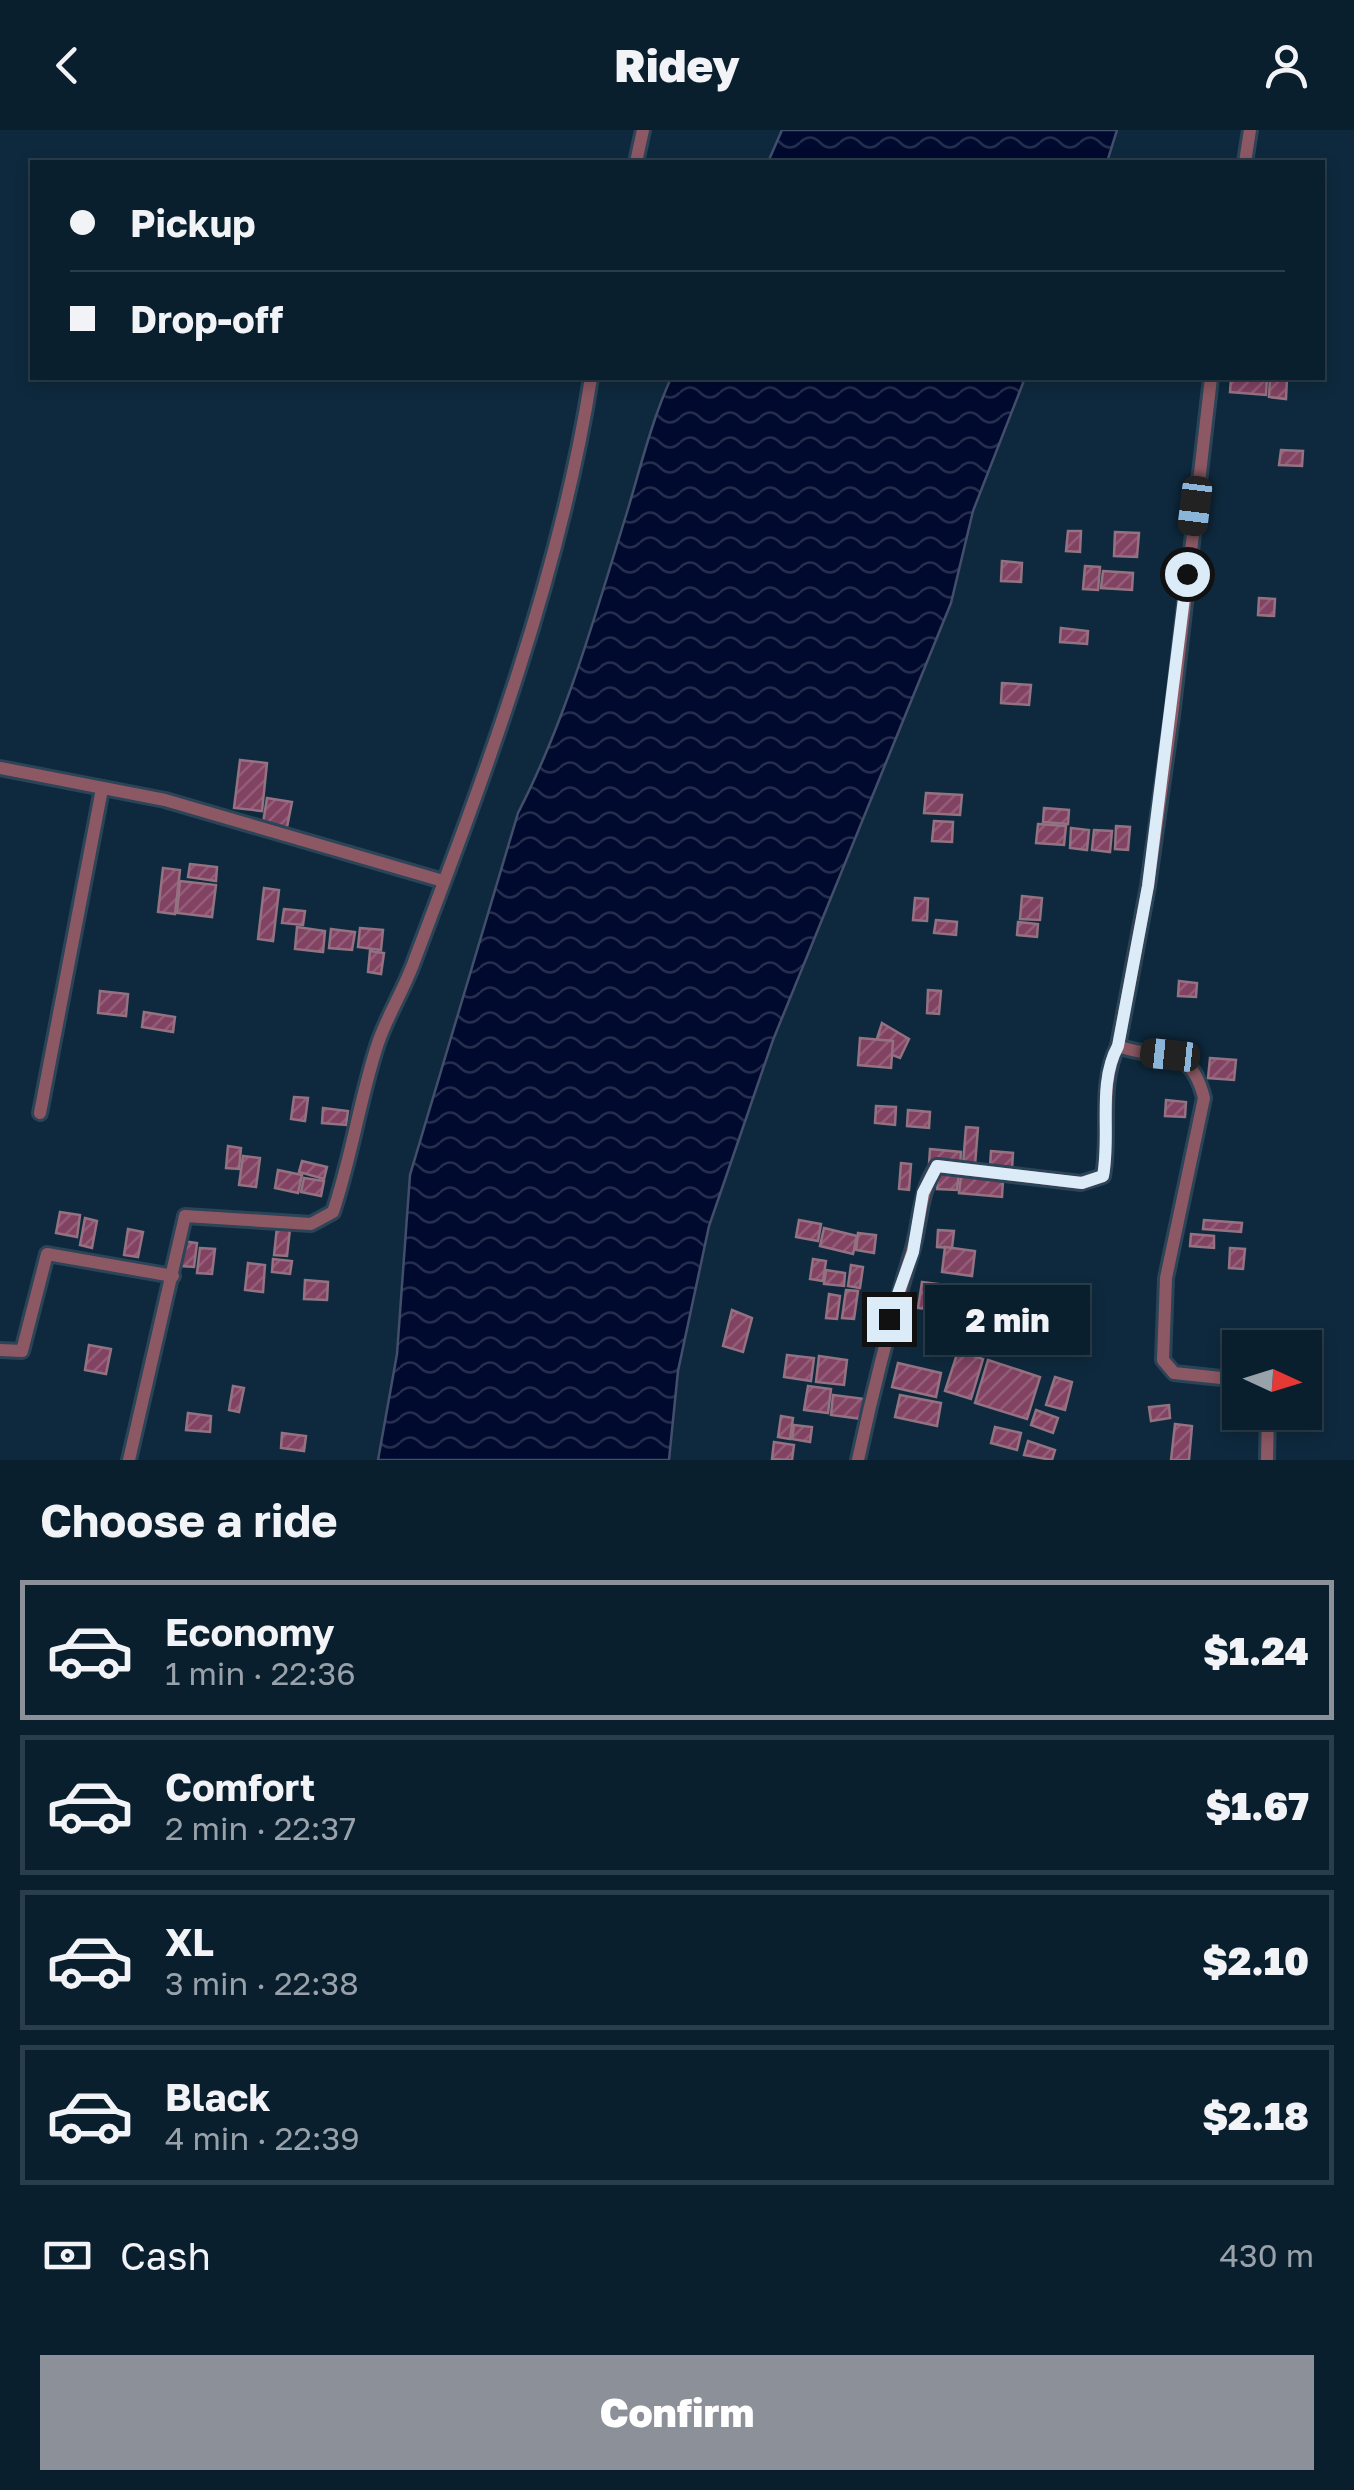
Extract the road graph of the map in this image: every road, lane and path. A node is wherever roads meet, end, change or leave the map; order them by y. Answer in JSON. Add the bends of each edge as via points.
{"nodes":[{"id":1,"x":643,"y":130,"type":"edge"},
{"id":2,"x":1250,"y":130,"type":"edge"},
{"id":3,"x":636,"y":160,"type":"edge"},
{"id":4,"x":1246,"y":160,"type":"edge"},
{"id":5,"x":590,"y":380,"type":"edge"},
{"id":6,"x":1211,"y":380,"type":"edge"},
{"id":7,"x":0,"y":768,"type":"edge"},
{"id":8,"x":102,"y":789,"type":"junction"},
{"id":9,"x":443,"y":881,"type":"junction"},
{"id":10,"x":1118,"y":1046,"type":"junction"},
{"id":11,"x":40,"y":1113,"type":"dead end"},
{"id":12,"x":173,"y":1276,"type":"junction"},
{"id":13,"x":0,"y":1350,"type":"edge"},
{"id":14,"x":1222,"y":1378,"type":"edge"},
{"id":15,"x":1268,"y":1430,"type":"edge"},
{"id":16,"x":129,"y":1460,"type":"edge"},
{"id":17,"x":858,"y":1460,"type":"edge"},
{"id":18,"x":1267,"y":1460,"type":"edge"}],
"edges":[{"from":1,"to":3,"type":"street"},
{"from":2,"to":4,"type":"street"},
{"from":5,"to":9,"type":"street","via":[[520,662]]},
{"from":6,"to":10,"type":"street","via":[[1170,735]]},
{"from":7,"to":8,"type":"street"},
{"from":8,"to":9,"type":"street","via":[[198,809]]},
{"from":8,"to":11,"type":"street"},
{"from":9,"to":12,"type":"street","via":[[378,1044],[333,1212],[311,1224],[185,1216]]},
{"from":10,"to":14,"type":"street","via":[[1185,1060],[1204,1098],[1166,1278],[1163,1360],[1174,1372]]},
{"from":10,"to":17,"type":"street","via":[[1109,1062],[1103,1176],[1082,1183],[937,1166],[928,1179]]},
{"from":12,"to":13,"type":"street","via":[[47,1254],[22,1351]]},
{"from":12,"to":16,"type":"street"},
{"from":15,"to":18,"type":"street"}]}
